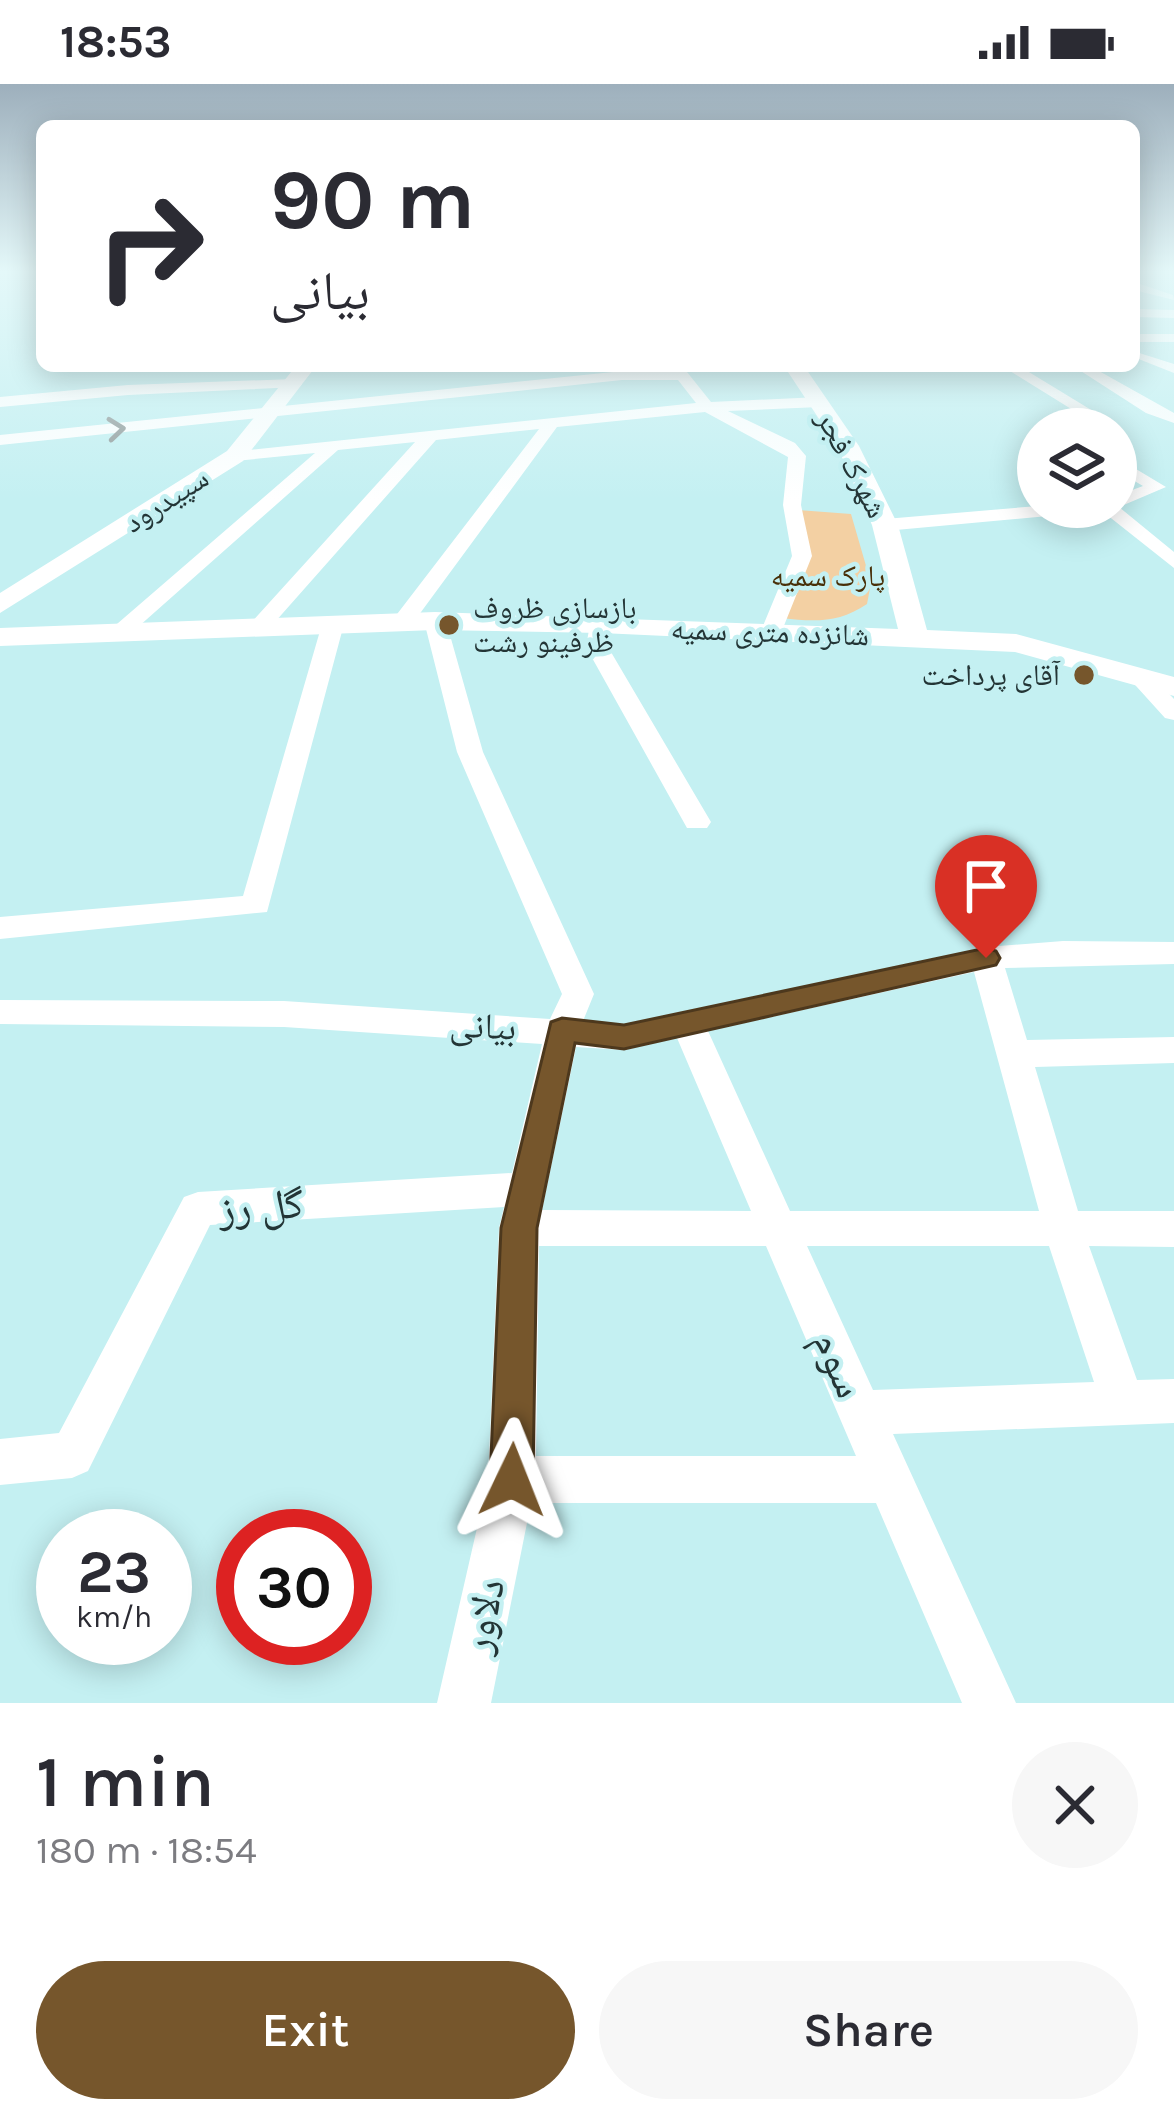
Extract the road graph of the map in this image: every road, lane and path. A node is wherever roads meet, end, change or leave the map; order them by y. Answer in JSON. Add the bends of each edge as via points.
{"nodes":[{"id":1,"x":1141,"y":355,"type":"dead end"},
{"id":2,"x":1174,"y":369,"type":"edge"},
{"id":3,"x":296,"y":372,"type":"edge"},
{"id":4,"x":304,"y":372,"type":"edge"},
{"id":5,"x":616,"y":372,"type":"edge"},
{"id":6,"x":638,"y":372,"type":"edge"},
{"id":7,"x":798,"y":372,"type":"edge"},
{"id":8,"x":1020,"y":372,"type":"edge"},
{"id":9,"x":1090,"y":372,"type":"edge"},
{"id":10,"x":0,"y":402,"type":"edge"},
{"id":11,"x":819,"y":402,"type":"junction"},
{"id":12,"x":1174,"y":403,"type":"edge"},
{"id":13,"x":707,"y":407,"type":"junction"},
{"id":14,"x":1080,"y":408,"type":"edge"},
{"id":15,"x":1152,"y":410,"type":"junction"},
{"id":16,"x":273,"y":413,"type":"junction"},
{"id":17,"x":1137,"y":414,"type":"edge"},
{"id":18,"x":1174,"y":418,"type":"edge"},
{"id":19,"x":552,"y":423,"type":"junction"},
{"id":20,"x":432,"y":434,"type":"junction"},
{"id":21,"x":0,"y":440,"type":"edge"},
{"id":22,"x":334,"y":445,"type":"junction"},
{"id":23,"x":235,"y":456,"type":"junction"},
{"id":24,"x":1137,"y":475,"type":"edge"},
{"id":25,"x":1137,"y":494,"type":"edge"},
{"id":26,"x":1017,"y":514,"type":"edge"},
{"id":27,"x":885,"y":525,"type":"junction"},
{"id":28,"x":1133,"y":528,"type":"edge"},
{"id":29,"x":1174,"y":562,"type":"edge"},
{"id":30,"x":13,"y":587,"type":"edge"},
{"id":31,"x":0,"y":605,"type":"edge"},
{"id":32,"x":435,"y":621,"type":"junction"},
{"id":33,"x":402,"y":622,"type":"junction"},
{"id":34,"x":333,"y":624,"type":"junction"},
{"id":35,"x":601,"y":624,"type":"junction"},
{"id":36,"x":259,"y":626,"type":"junction"},
{"id":37,"x":121,"y":630,"type":"junction"},
{"id":38,"x":771,"y":633,"type":"junction"},
{"id":39,"x":0,"y":637,"type":"edge"},
{"id":40,"x":915,"y":638,"type":"junction"},
{"id":41,"x":1138,"y":676,"type":"junction"},
{"id":42,"x":1174,"y":687,"type":"edge"},
{"id":43,"x":1174,"y":713,"type":"edge"},
{"id":44,"x":697,"y":822,"type":"dead end"},
{"id":45,"x":0,"y":928,"type":"edge"},
{"id":46,"x":1174,"y":953,"type":"edge"},
{"id":47,"x":986,"y":958,"type":"junction"},
{"id":48,"x":0,"y":1012,"type":"edge"},
{"id":49,"x":688,"y":1025,"type":"junction"},
{"id":50,"x":562,"y":1030,"type":"junction"},
{"id":51,"x":1174,"y":1051,"type":"edge"},
{"id":52,"x":1017,"y":1054,"type":"junction"},
{"id":53,"x":522,"y":1209,"type":"junction"},
{"id":54,"x":778,"y":1226,"type":"junction"},
{"id":55,"x":1063,"y":1228,"type":"junction"},
{"id":56,"x":1174,"y":1228,"type":"edge"},
{"id":57,"x":1122,"y":1400,"type":"junction"},
{"id":58,"x":1174,"y":1401,"type":"edge"},
{"id":59,"x":861,"y":1413,"type":"junction"},
{"id":60,"x":0,"y":1462,"type":"edge"},
{"id":61,"x":890,"y":1479,"type":"junction"},
{"id":62,"x":512,"y":1480,"type":"junction"},
{"id":63,"x":464,"y":1703,"type":"edge"},
{"id":64,"x":989,"y":1703,"type":"edge"}],
"edges":[{"from":1,"to":2,"type":"street"},
{"from":3,"to":10,"type":"street"},
{"from":4,"to":16,"type":"street","name":"سپیدرود"},
{"from":5,"to":16,"type":"street"},
{"from":6,"to":13,"type":"street","via":[[682,375]]},
{"from":7,"to":11,"type":"street","name":"شهرک فجر"},
{"from":8,"to":14,"type":"street"},
{"from":9,"to":15,"type":"street"},
{"from":11,"to":13,"type":"street"},
{"from":11,"to":27,"type":"street","name":"شهرک فجر"},
{"from":12,"to":15,"type":"street"},
{"from":13,"to":19,"type":"street"},
{"from":13,"to":38,"type":"street","via":[[797,456],[792,506],[802,556]]},
{"from":15,"to":17,"type":"street"},
{"from":15,"to":18,"type":"street"},
{"from":21,"to":16,"type":"street","one_way":true},
{"from":16,"to":23,"type":"street","name":"سپیدرود"},
{"from":19,"to":20,"type":"street"},
{"from":19,"to":33,"type":"street"},
{"from":20,"to":22,"type":"street"},
{"from":20,"to":36,"type":"street"},
{"from":22,"to":23,"type":"street"},
{"from":22,"to":37,"type":"street"},
{"from":23,"to":30,"type":"street","name":"سپیدرود"},
{"from":24,"to":25,"type":"street","via":[[1157,487]]},
{"from":26,"to":27,"type":"street"},
{"from":27,"to":40,"type":"street","name":"شهرک فجر"},
{"from":28,"to":29,"type":"street"},
{"from":30,"to":31,"type":"street","name":"سپیدرود"},
{"from":32,"to":33,"type":"street","name":"شانزده متری سمیه"},
{"from":32,"to":35,"type":"street","name":"شانزده متری سمیه"},
{"from":32,"to":50,"type":"street","name":"دلاور","via":[[470,752],[578,994]]},
{"from":33,"to":34,"type":"street","name":"شانزده متری سمیه"},
{"from":34,"to":36,"type":"street","name":"شانزده متری سمیه"},
{"from":34,"to":45,"type":"street","via":[[256,905]]},
{"from":35,"to":38,"type":"street","name":"شانزده متری سمیه"},
{"from":35,"to":44,"type":"street","via":[[597,647]]},
{"from":36,"to":37,"type":"street","name":"شانزده متری سمیه"},
{"from":37,"to":39,"type":"street","name":"شانزده متری سمیه"},
{"from":38,"to":40,"type":"street","name":"شانزده متری سمیه"},
{"from":40,"to":41,"type":"street","name":"شانزده متری سمیه","via":[[1016,644]]},
{"from":41,"to":42,"type":"street","name":"شانزده متری سمیه"},
{"from":41,"to":43,"type":"street"},
{"from":46,"to":47,"type":"street","name":"بیانی"},
{"from":47,"to":49,"type":"street","name":"بیانی"},
{"from":47,"to":52,"type":"street"},
{"from":48,"to":50,"type":"street","name":"بیانی","via":[[284,1015]]},
{"from":49,"to":50,"type":"street","name":"بیانی","via":[[624,1037]]},
{"from":49,"to":54,"type":"street","name":"سوم"},
{"from":50,"to":53,"type":"street","name":"دلاور"},
{"from":51,"to":52,"type":"street"},
{"from":52,"to":55,"type":"street"},
{"from":53,"to":54,"type":"street"},
{"from":53,"to":60,"type":"street","name":"گل رز","via":[[198,1210],[72,1455]]},
{"from":53,"to":62,"type":"street","name":"دلاور"},
{"from":54,"to":55,"type":"street"},
{"from":54,"to":59,"type":"street","name":"سوم"},
{"from":55,"to":56,"type":"street"},
{"from":55,"to":57,"type":"street"},
{"from":57,"to":58,"type":"street"},
{"from":57,"to":59,"type":"street"},
{"from":59,"to":61,"type":"street","name":"سوم"},
{"from":61,"to":62,"type":"street"},
{"from":61,"to":64,"type":"street","name":"سوم"},
{"from":62,"to":63,"type":"street","name":"دلاور"}]}
